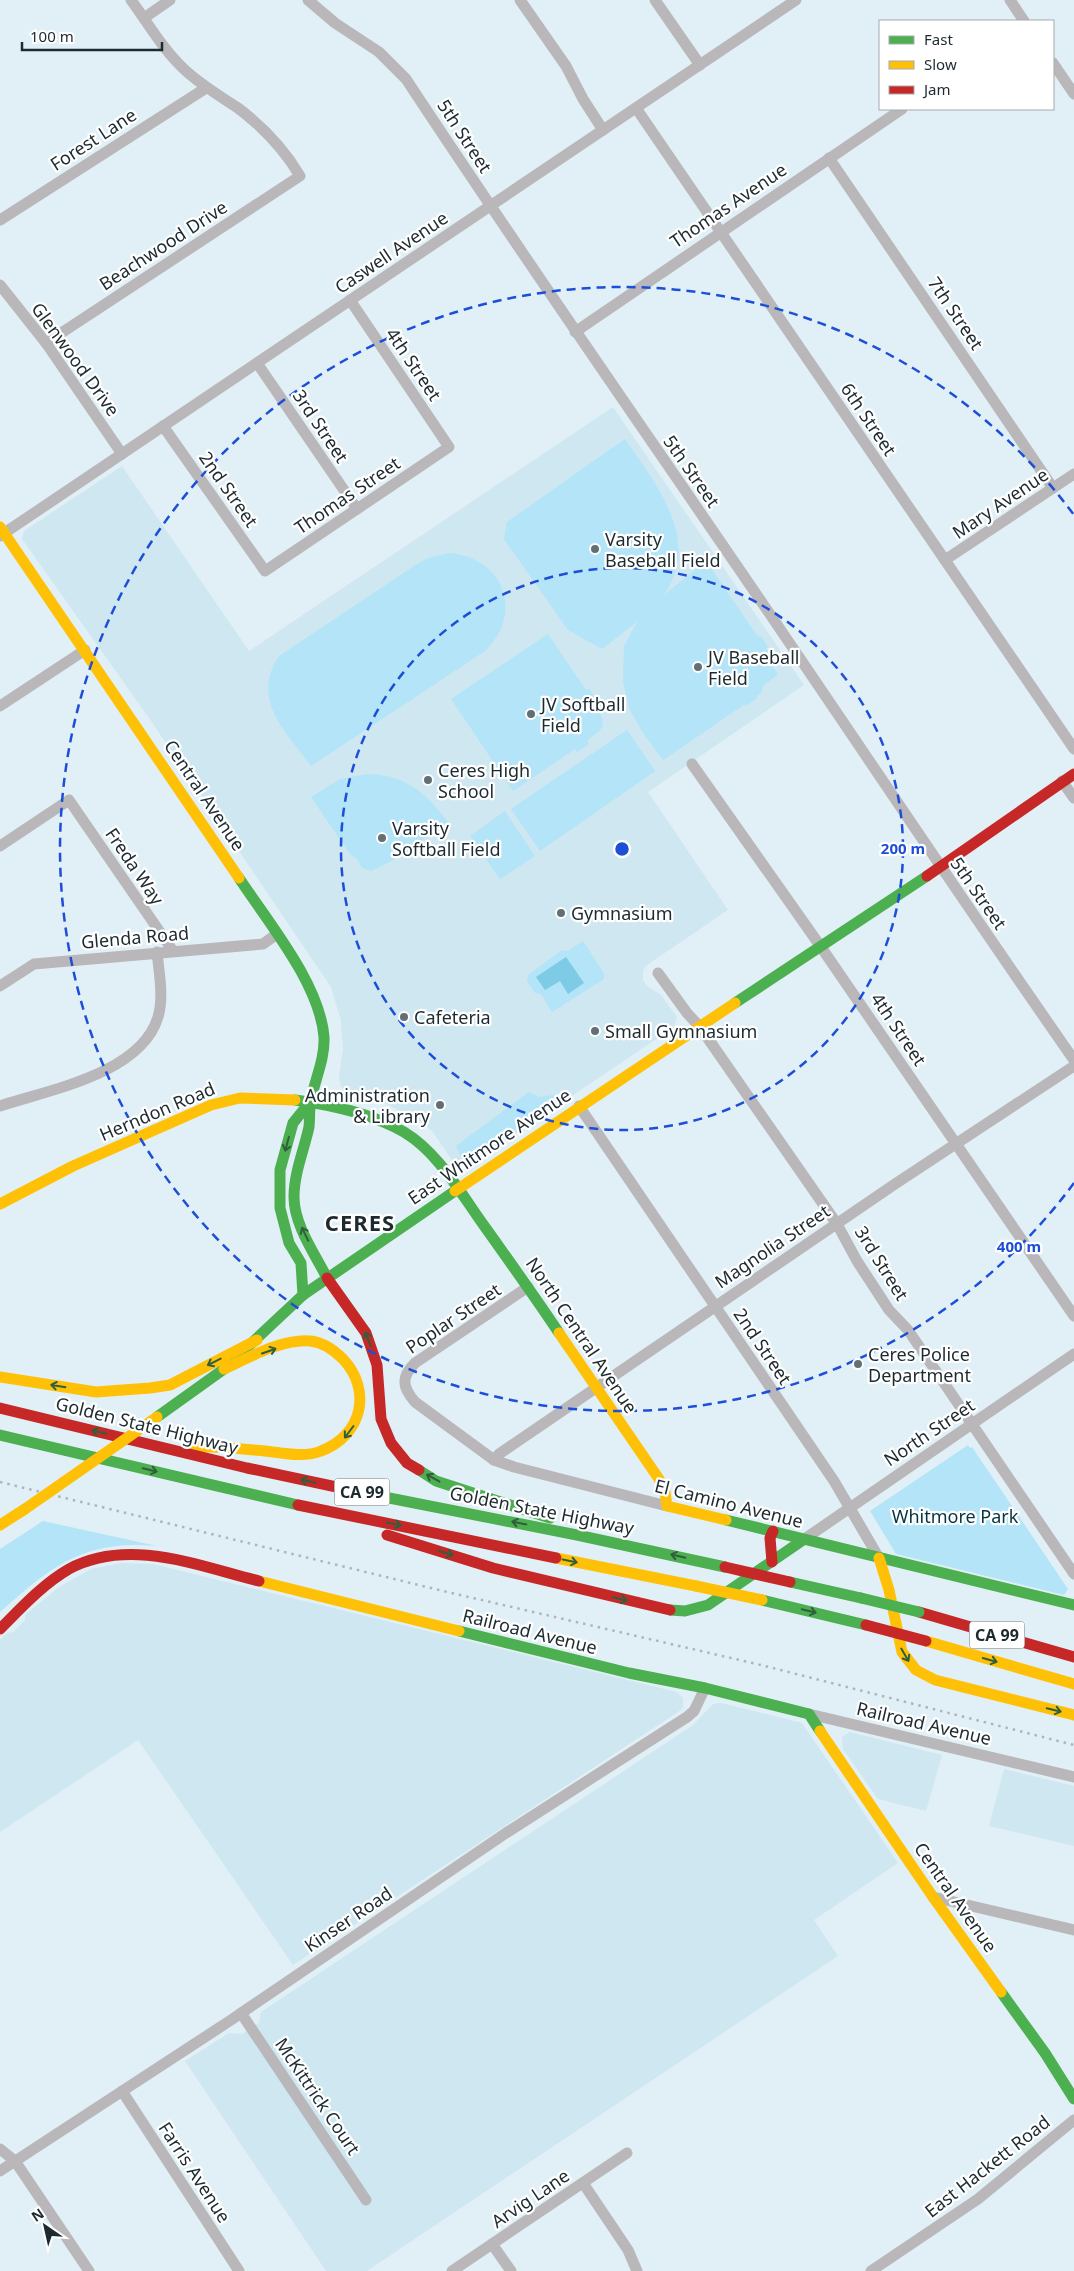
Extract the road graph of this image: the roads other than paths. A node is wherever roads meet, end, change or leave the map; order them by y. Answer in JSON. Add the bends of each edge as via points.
{"nodes":[{"id":1,"x":131,"y":0,"type":"edge"},
{"id":2,"x":170,"y":0,"type":"edge"},
{"id":3,"x":308,"y":0,"type":"edge"},
{"id":4,"x":655,"y":0,"type":"edge"},
{"id":5,"x":796,"y":0,"type":"edge"},
{"id":6,"x":1010,"y":0,"type":"edge"},
{"id":7,"x":521,"y":1,"type":"edge"},
{"id":8,"x":144,"y":18,"type":"junction"},
{"id":9,"x":1023,"y":20,"type":"edge"},
{"id":10,"x":1054,"y":64,"type":"edge"},
{"id":11,"x":700,"y":65,"type":"junction"},
{"id":12,"x":206,"y":88,"type":"junction"},
{"id":13,"x":1074,"y":94,"type":"edge"},
{"id":14,"x":636,"y":108,"type":"junction"},
{"id":15,"x":901,"y":110,"type":"edge"},
{"id":16,"x":603,"y":130,"type":"junction"},
{"id":17,"x":829,"y":158,"type":"junction"},
{"id":18,"x":490,"y":206,"type":"junction"},
{"id":19,"x":0,"y":220,"type":"edge"},
{"id":20,"x":720,"y":232,"type":"junction"},
{"id":21,"x":0,"y":285,"type":"edge"},
{"id":22,"x":350,"y":300,"type":"junction"},
{"id":23,"x":575,"y":332,"type":"junction"},
{"id":24,"x":46,"y":343,"type":"junction"},
{"id":25,"x":257,"y":363,"type":"junction"},
{"id":26,"x":163,"y":426,"type":"junction"},
{"id":27,"x":449,"y":447,"type":"joint"},
{"id":28,"x":122,"y":454,"type":"junction"},
{"id":29,"x":1074,"y":474,"type":"edge"},
{"id":30,"x":1053,"y":488,"type":"junction"},
{"id":31,"x":357,"y":509,"type":"junction"},
{"id":32,"x":1,"y":532,"type":"edge"},
{"id":33,"x":945,"y":560,"type":"junction"},
{"id":34,"x":265,"y":571,"type":"joint"},
{"id":35,"x":85,"y":650,"type":"junction"},
{"id":36,"x":0,"y":706,"type":"edge"},
{"id":37,"x":1074,"y":749,"type":"edge"},
{"id":38,"x":692,"y":764,"type":"dead end"},
{"id":39,"x":1074,"y":774,"type":"edge"},
{"id":40,"x":1062,"y":781,"type":"junction"},
{"id":41,"x":1074,"y":798,"type":"edge"},
{"id":42,"x":0,"y":846,"type":"edge"},
{"id":43,"x":940,"y":868,"type":"junction"},
{"id":44,"x":277,"y":934,"type":"junction"},
{"id":45,"x":821,"y":947,"type":"junction"},
{"id":46,"x":172,"y":951,"type":"junction"},
{"id":47,"x":158,"y":952,"type":"junction"},
{"id":48,"x":658,"y":973,"type":"dead end"},
{"id":49,"x":0,"y":986,"type":"edge"},
{"id":50,"x":700,"y":1027,"type":"junction"},
{"id":51,"x":1074,"y":1060,"type":"edge"},
{"id":52,"x":1074,"y":1066,"type":"edge"},
{"id":53,"x":310,"y":1102,"type":"junction"},
{"id":54,"x":0,"y":1106,"type":"edge"},
{"id":55,"x":579,"y":1106,"type":"junction"},
{"id":56,"x":956,"y":1143,"type":"junction"},
{"id":57,"x":458,"y":1190,"type":"junction"},
{"id":58,"x":0,"y":1204,"type":"edge"},
{"id":59,"x":836,"y":1224,"type":"junction"},
{"id":60,"x":327,"y":1278,"type":"junction"},
{"id":61,"x":528,"y":1287,"type":"junction"},
{"id":62,"x":303,"y":1295,"type":"junction"},
{"id":63,"x":715,"y":1306,"type":"junction"},
{"id":64,"x":1074,"y":1316,"type":"edge"},
{"id":65,"x":257,"y":1340,"type":"junction"},
{"id":66,"x":1074,"y":1354,"type":"edge"},
{"id":67,"x":224,"y":1369,"type":"junction"},
{"id":68,"x":0,"y":1377,"type":"edge"},
{"id":69,"x":405,"y":1383,"type":"joint"},
{"id":70,"x":596,"y":1388,"type":"junction"},
{"id":71,"x":0,"y":1408,"type":"edge"},
{"id":72,"x":973,"y":1423,"type":"junction"},
{"id":73,"x":0,"y":1435,"type":"edge"},
{"id":74,"x":162,"y":1448,"type":"junction"},
{"id":75,"x":494,"y":1460,"type":"junction"},
{"id":76,"x":283,"y":1502,"type":"junction"},
{"id":77,"x":666,"y":1506,"type":"junction"},
{"id":78,"x":850,"y":1508,"type":"junction"},
{"id":79,"x":0,"y":1525,"type":"edge"},
{"id":80,"x":773,"y":1531,"type":"junction"},
{"id":81,"x":803,"y":1540,"type":"junction"},
{"id":82,"x":628,"y":1544,"type":"junction"},
{"id":83,"x":880,"y":1558,"type":"junction"},
{"id":84,"x":772,"y":1562,"type":"junction"},
{"id":85,"x":1074,"y":1574,"type":"edge"},
{"id":86,"x":1074,"y":1605,"type":"edge"},
{"id":87,"x":0,"y":1629,"type":"edge"},
{"id":88,"x":1074,"y":1658,"type":"edge"},
{"id":89,"x":1074,"y":1684,"type":"edge"},
{"id":90,"x":705,"y":1688,"type":"junction"},
{"id":91,"x":809,"y":1714,"type":"junction"},
{"id":92,"x":1074,"y":1715,"type":"edge"},
{"id":93,"x":1074,"y":1777,"type":"edge"},
{"id":94,"x":933,"y":1897,"type":"junction"},
{"id":95,"x":1074,"y":1930,"type":"edge"},
{"id":96,"x":241,"y":2013,"type":"junction"},
{"id":97,"x":1070,"y":2086,"type":"edge"},
{"id":98,"x":122,"y":2091,"type":"junction"},
{"id":99,"x":1074,"y":2099,"type":"edge"},
{"id":100,"x":1074,"y":2120,"type":"edge"},
{"id":101,"x":0,"y":2149,"type":"edge"},
{"id":102,"x":627,"y":2153,"type":"dead end"},
{"id":103,"x":15,"y":2161,"type":"junction"},
{"id":104,"x":0,"y":2171,"type":"edge"},
{"id":105,"x":582,"y":2183,"type":"junction"},
{"id":106,"x":366,"y":2200,"type":"dead end"},
{"id":107,"x":492,"y":2244,"type":"junction"},
{"id":108,"x":89,"y":2271,"type":"edge"},
{"id":109,"x":239,"y":2271,"type":"edge"},
{"id":110,"x":452,"y":2271,"type":"edge"},
{"id":111,"x":511,"y":2271,"type":"edge"},
{"id":112,"x":637,"y":2271,"type":"edge"},
{"id":113,"x":871,"y":2271,"type":"edge"}],
"edges":[{"from":1,"to":8,"type":"street"},
{"from":2,"to":8,"type":"street"},
{"from":3,"to":18,"type":"street","name":"5th Street","via":[[335,23],[379,52],[406,79]]},
{"from":4,"to":11,"type":"street"},
{"from":5,"to":11,"type":"street","name":"Caswell Avenue"},
{"from":6,"to":9,"type":"street"},
{"from":7,"to":16,"type":"street","via":[[566,66]]},
{"from":8,"to":12,"type":"street","via":[[167,51]]},
{"from":10,"to":13,"type":"street"},
{"from":11,"to":14,"type":"street","name":"Caswell Avenue"},
{"from":12,"to":19,"type":"street","name":"Forest Lane"},
{"from":12,"to":24,"type":"street","name":"Beachwood Drive","via":[[253,119],[280,147],[300,176]]},
{"from":14,"to":16,"type":"street","name":"Caswell Avenue"},
{"from":14,"to":20,"type":"street","name":"6th Street"},
{"from":15,"to":17,"type":"street","name":"Thomas Avenue"},
{"from":16,"to":18,"type":"street","name":"Caswell Avenue"},
{"from":17,"to":20,"type":"street","name":"Thomas Avenue"},
{"from":17,"to":30,"type":"street","name":"7th Street"},
{"from":18,"to":22,"type":"street","name":"Caswell Avenue"},
{"from":18,"to":23,"type":"street","name":"5th Street"},
{"from":20,"to":23,"type":"street","name":"Thomas Avenue"},
{"from":20,"to":33,"type":"street","name":"6th Street"},
{"from":21,"to":24,"type":"street","name":"Glenwood Drive"},
{"from":22,"to":25,"type":"street","name":"Caswell Avenue"},
{"from":22,"to":27,"type":"street","name":"4th Street"},
{"from":23,"to":43,"type":"street","name":"5th Street"},
{"from":24,"to":28,"type":"street","name":"Glenwood Drive"},
{"from":25,"to":26,"type":"street","name":"Caswell Avenue"},
{"from":25,"to":31,"type":"street","name":"3rd Street"},
{"from":26,"to":28,"type":"street","name":"Caswell Avenue"},
{"from":26,"to":34,"type":"street","name":"2nd Street"},
{"from":27,"to":31,"type":"street","name":"Thomas Street"},
{"from":28,"to":32,"type":"street","name":"Caswell Avenue"},
{"from":29,"to":30,"type":"street","name":"Mary Avenue"},
{"from":30,"to":33,"type":"street","name":"Mary Avenue"},
{"from":31,"to":34,"type":"street","name":"Thomas Street"},
{"from":32,"to":35,"type":"main road","name":"Central Avenue"},
{"from":33,"to":37,"type":"street","name":"6th Street"},
{"from":35,"to":36,"type":"street"},
{"from":35,"to":44,"type":"main road","name":"Central Avenue"},
{"from":38,"to":45,"type":"street","name":"4th Street"},
{"from":39,"to":40,"type":"main road","name":"East Whitmore Avenue"},
{"from":40,"to":41,"type":"street"},
{"from":40,"to":43,"type":"main road","name":"East Whitmore Avenue"},
{"from":42,"to":46,"type":"street","name":"Freda Way","via":[[70,800]]},
{"from":43,"to":45,"type":"main road","name":"East Whitmore Avenue"},
{"from":43,"to":51,"type":"street","name":"5th Street"},
{"from":44,"to":46,"type":"street","name":"Glenda Road","via":[[264,944]]},
{"from":44,"to":53,"type":"main road","name":"Central Avenue","via":[[312,990],[321,1018],[324,1053]]},
{"from":45,"to":50,"type":"main road","name":"East Whitmore Avenue"},
{"from":45,"to":56,"type":"street","name":"4th Street"},
{"from":46,"to":47,"type":"street","name":"Glenda Road"},
{"from":47,"to":49,"type":"street","name":"Glenda Road","via":[[34,964]]},
{"from":47,"to":54,"type":"street","via":[[160,1008],[153,1028],[138,1048],[93,1077]]},
{"from":48,"to":50,"type":"street","name":"3rd Street"},
{"from":50,"to":55,"type":"main road","name":"East Whitmore Avenue"},
{"from":50,"to":59,"type":"street","name":"3rd Street"},
{"from":52,"to":56,"type":"street","name":"Magnolia Street"},
{"from":53,"to":57,"type":"main road","name":"Herndon Road","via":[[355,1112],[405,1133],[432,1157]]},
{"from":53,"to":58,"type":"main road","name":"Herndon Road","via":[[263,1096],[221,1101],[83,1161]]},
{"from":60,"to":53,"type":"main road","one_way":true,"via":[[300,1224],[294,1198],[297,1169],[309,1125]]},
{"from":53,"to":62,"type":"main road","one_way":true,"via":[[293,1123],[280,1170],[280,1208],[289,1243],[301,1263]]},
{"from":55,"to":57,"type":"main road","name":"East Whitmore Avenue"},
{"from":55,"to":63,"type":"street","name":"2nd Street"},
{"from":56,"to":59,"type":"street","name":"Magnolia Street"},
{"from":56,"to":64,"type":"street","name":"4th Street"},
{"from":57,"to":60,"type":"main road","name":"East Whitmore Avenue"},
{"from":57,"to":61,"type":"main road","name":"North Central Avenue"},
{"from":59,"to":63,"type":"street","name":"Magnolia Street"},
{"from":59,"to":72,"type":"street","name":"3rd Street","via":[[889,1310],[908,1330]]},
{"from":60,"to":62,"type":"main road","name":"East Whitmore Avenue"},
{"from":82,"to":60,"type":"main road","one_way":true,"via":[[436,1481],[407,1462],[392,1443],[381,1419],[377,1365],[366,1333]]},
{"from":61,"to":69,"type":"street","name":"Poplar Street","via":[[415,1363],[407,1371]]},
{"from":61,"to":70,"type":"main road","name":"North Central Avenue"},
{"from":62,"to":65,"type":"main road","name":"East Whitmore Avenue"},
{"from":63,"to":70,"type":"street","name":"Magnolia Street"},
{"from":63,"to":78,"type":"street","name":"2nd Street"},
{"from":65,"to":67,"type":"main road","name":"East Whitmore Avenue"},
{"from":65,"to":68,"type":"main road","one_way":true,"via":[[170,1385],[160,1387],[96,1392]]},
{"from":66,"to":72,"type":"street","name":"North Street"},
{"from":67,"to":74,"type":"main road","one_way":true,"via":[[291,1344],[319,1342],[348,1362],[354,1372],[360,1388],[358,1417],[336,1445],[314,1454],[212,1446]]},
{"from":67,"to":79,"type":"main road","name":"East Whitmore Avenue","bridge":true},
{"from":69,"to":75,"type":"street","name":"El Camino Avenue","via":[[406,1391],[415,1402]]},
{"from":70,"to":75,"type":"street","name":"Magnolia Street"},
{"from":70,"to":77,"type":"main road","name":"North Central Avenue","via":[[659,1479],[665,1492]]},
{"from":74,"to":71,"type":"main road","name":"Golden State Highway","number":"CA 99","one_way":true},
{"from":72,"to":78,"type":"street","name":"North Street"},
{"from":72,"to":85,"type":"street","name":"3rd Street"},
{"from":73,"to":76,"type":"main road","number":"CA 99","one_way":true},
{"from":82,"to":74,"type":"main road","name":"Golden State Highway","number":"CA 99","one_way":true,"via":[[329,1486]]},
{"from":75,"to":77,"type":"street","name":"El Camino Avenue"},
{"from":76,"to":84,"type":"main road","one_way":true,"via":[[493,1568],[674,1611],[708,1605]]},
{"from":76,"to":89,"type":"main road","number":"CA 99","one_way":true,"bridge":true,"via":[[762,1600],[926,1641]]},
{"from":77,"to":80,"type":"main road","name":"El Camino Avenue"},
{"from":78,"to":81,"type":"street","name":"North Street"},
{"from":78,"to":83,"type":"street","name":"2nd Street"},
{"from":80,"to":81,"type":"main road","name":"El Camino Avenue"},
{"from":80,"to":84,"type":"main road","via":[[770,1538]]},
{"from":81,"to":83,"type":"main road","name":"El Camino Avenue"},
{"from":81,"to":84,"type":"main road"},
{"from":88,"to":82,"type":"main road","name":"Golden State Highway","number":"CA 99","one_way":true,"bridge":true,"via":[[919,1612]]},
{"from":83,"to":86,"type":"main road","name":"El Camino Avenue"},
{"from":83,"to":92,"type":"main road","one_way":true,"via":[[902,1652],[916,1670],[935,1680]]},
{"from":87,"to":90,"type":"main road","name":"Railroad Avenue","via":[[63,1571],[98,1557],[137,1553],[629,1673]]},
{"from":90,"to":91,"type":"main road","name":"Railroad Avenue"},
{"from":90,"to":96,"type":"street","name":"Kinser Road","via":[[694,1711],[687,1717],[506,1833]]},
{"from":91,"to":93,"type":"street","name":"Railroad Avenue"},
{"from":91,"to":94,"type":"main road","name":"Central Avenue"},
{"from":94,"to":95,"type":"street"},
{"from":94,"to":97,"type":"main road","name":"Central Avenue"},
{"from":96,"to":98,"type":"street","name":"Kinser Road"},
{"from":96,"to":106,"type":"street","name":"McKittrick Court"},
{"from":97,"to":99,"type":"main road","name":"Central Avenue"},
{"from":98,"to":103,"type":"street","name":"Kinser Road"},
{"from":98,"to":109,"type":"street","name":"Farris Avenue"},
{"from":100,"to":113,"type":"street","name":"East Hackett Road","via":[[978,2199]]},
{"from":101,"to":103,"type":"street"},
{"from":102,"to":105,"type":"street","name":"Arvig Lane"},
{"from":103,"to":104,"type":"street","name":"Kinser Road"},
{"from":103,"to":108,"type":"street"},
{"from":105,"to":107,"type":"street","name":"Arvig Lane"},
{"from":105,"to":112,"type":"street","via":[[628,2250]]},
{"from":107,"to":110,"type":"street","name":"Arvig Lane"},
{"from":107,"to":111,"type":"street"}]}
